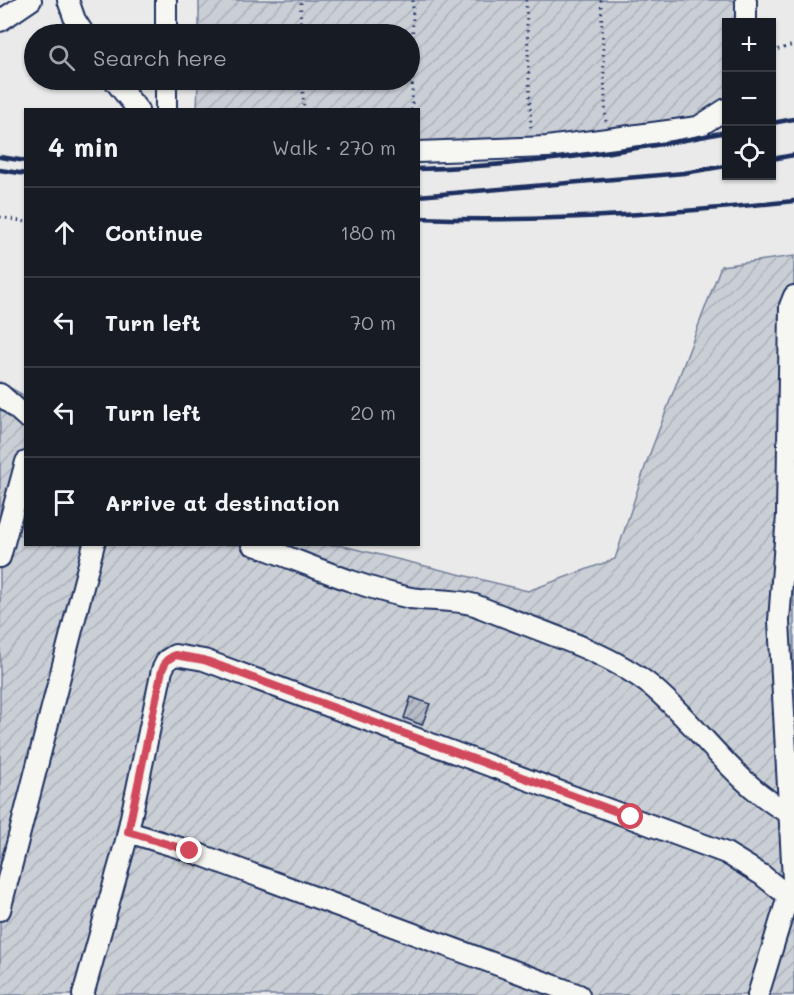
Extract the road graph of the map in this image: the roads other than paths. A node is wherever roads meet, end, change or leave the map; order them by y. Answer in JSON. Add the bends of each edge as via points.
{"nodes":[{"id":1,"x":31,"y":0,"type":"edge"},
{"id":2,"x":68,"y":0,"type":"edge"},
{"id":3,"x":166,"y":0,"type":"edge"},
{"id":4,"x":746,"y":0,"type":"edge"},
{"id":5,"x":746,"y":18,"type":"edge"},
{"id":6,"x":0,"y":21,"type":"edge"},
{"id":7,"x":77,"y":24,"type":"edge"},
{"id":8,"x":166,"y":24,"type":"edge"},
{"id":9,"x":122,"y":90,"type":"edge"},
{"id":10,"x":166,"y":90,"type":"edge"},
{"id":11,"x":136,"y":108,"type":"edge"},
{"id":12,"x":166,"y":108,"type":"edge"},
{"id":13,"x":722,"y":112,"type":"edge"},
{"id":14,"x":420,"y":152,"type":"edge"},
{"id":15,"x":794,"y":296,"type":"edge"},
{"id":16,"x":0,"y":394,"type":"edge"},
{"id":17,"x":24,"y":415,"type":"edge"},
{"id":18,"x":24,"y":469,"type":"edge"},
{"id":19,"x":93,"y":546,"type":"edge"},
{"id":20,"x":257,"y":546,"type":"edge"},
{"id":21,"x":0,"y":557,"type":"edge"},
{"id":22,"x":790,"y":814,"type":"junction"},
{"id":23,"x":128,"y":832,"type":"junction"},
{"id":24,"x":792,"y":891,"type":"edge"},
{"id":25,"x":0,"y":910,"type":"edge"},
{"id":26,"x":83,"y":995,"type":"edge"},
{"id":27,"x":579,"y":995,"type":"edge"},
{"id":28,"x":758,"y":995,"type":"edge"}],
"edges":[{"from":1,"to":6,"type":"street"},
{"from":2,"to":7,"type":"street"},
{"from":3,"to":8,"type":"street"},
{"from":4,"to":5,"type":"street"},
{"from":9,"to":11,"type":"street"},
{"from":10,"to":12,"type":"street"},
{"from":13,"to":14,"type":"street","via":[[698,127],[532,148]]},
{"from":15,"to":22,"type":"street","via":[[790,306],[787,515],[779,621]]},
{"from":16,"to":17,"type":"street"},
{"from":18,"to":21,"type":"street"},
{"from":19,"to":25,"type":"street"},
{"from":20,"to":22,"type":"street","via":[[370,588],[410,598],[476,605],[628,670],[674,707],[748,784]]},
{"from":22,"to":24,"type":"street"},
{"from":23,"to":24,"type":"street","via":[[162,670],[167,660],[184,655],[726,853]]},
{"from":23,"to":26,"type":"street"},
{"from":23,"to":27,"type":"street","via":[[190,851]]},
{"from":24,"to":28,"type":"street"}]}
